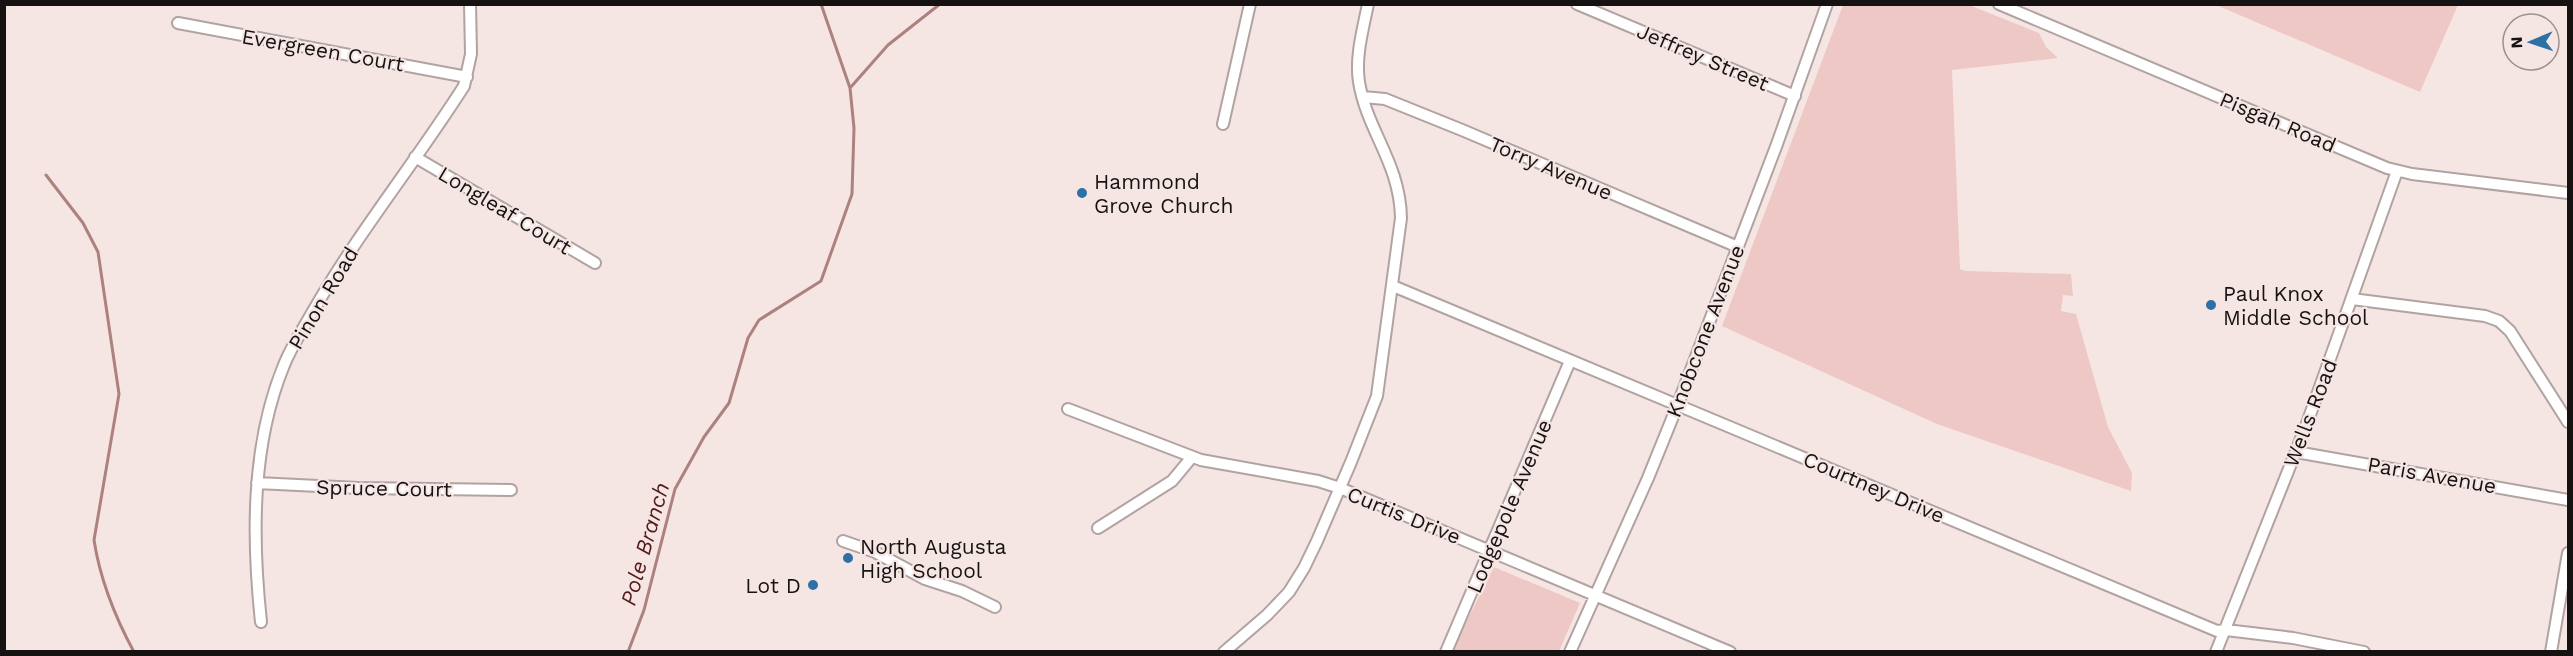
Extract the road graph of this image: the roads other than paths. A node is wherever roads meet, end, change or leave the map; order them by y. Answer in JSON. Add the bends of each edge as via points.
{"nodes":[{"id":1,"x":470,"y":4,"type":"edge"},
{"id":2,"x":1250,"y":4,"type":"edge"},
{"id":3,"x":1368,"y":4,"type":"edge"},
{"id":4,"x":1577,"y":4,"type":"edge"},
{"id":5,"x":1827,"y":4,"type":"edge"},
{"id":6,"x":1999,"y":4,"type":"edge"},
{"id":7,"x":178,"y":24,"type":"dead end"},
{"id":8,"x":467,"y":77,"type":"junction"},
{"id":9,"x":1795,"y":96,"type":"junction"},
{"id":10,"x":1363,"y":97,"type":"junction"},
{"id":11,"x":1223,"y":124,"type":"dead end"},
{"id":12,"x":415,"y":157,"type":"junction"},
{"id":13,"x":2397,"y":171,"type":"junction"},
{"id":14,"x":2568,"y":193,"type":"edge"},
{"id":15,"x":1738,"y":247,"type":"junction"},
{"id":16,"x":595,"y":263,"type":"dead end"},
{"id":17,"x":1393,"y":286,"type":"junction"},
{"id":18,"x":2352,"y":299,"type":"junction"},
{"id":19,"x":1570,"y":361,"type":"junction"},
{"id":20,"x":1678,"y":404,"type":"junction"},
{"id":21,"x":1068,"y":409,"type":"dead end"},
{"id":22,"x":2568,"y":422,"type":"edge"},
{"id":23,"x":2296,"y":452,"type":"junction"},
{"id":24,"x":1192,"y":457,"type":"junction"},
{"id":25,"x":257,"y":483,"type":"junction"},
{"id":26,"x":1340,"y":488,"type":"junction"},
{"id":27,"x":511,"y":490,"type":"dead end"},
{"id":28,"x":2568,"y":500,"type":"edge"},
{"id":29,"x":1098,"y":528,"type":"dead end"},
{"id":30,"x":843,"y":541,"type":"dead end"},
{"id":31,"x":1490,"y":550,"type":"junction"},
{"id":32,"x":2568,"y":553,"type":"edge"},
{"id":33,"x":1594,"y":594,"type":"junction"},
{"id":34,"x":995,"y":606,"type":"dead end"},
{"id":35,"x":261,"y":622,"type":"dead end"},
{"id":36,"x":2226,"y":630,"type":"junction"},
{"id":37,"x":1224,"y":651,"type":"edge"},
{"id":38,"x":1446,"y":651,"type":"edge"},
{"id":39,"x":1570,"y":651,"type":"edge"},
{"id":40,"x":1730,"y":651,"type":"edge"},
{"id":41,"x":2216,"y":651,"type":"edge"},
{"id":42,"x":2364,"y":651,"type":"edge"},
{"id":43,"x":2551,"y":651,"type":"edge"}],
"edges":[{"from":1,"to":8,"type":"street","name":"Pinon Road","via":[[471,54]]},
{"from":2,"to":11,"type":"street"},
{"from":3,"to":10,"type":"street","via":[[1358,61]]},
{"from":4,"to":9,"type":"street","name":"Jeffrey Street"},
{"from":5,"to":9,"type":"street","name":"Knobcone Avenue"},
{"from":6,"to":13,"type":"street","name":"Pisgah Road"},
{"from":7,"to":8,"type":"street","name":"Evergreen Court"},
{"from":8,"to":12,"type":"street","name":"Pinon Road","via":[[452,106]]},
{"from":9,"to":15,"type":"street","name":"Knobcone Avenue"},
{"from":10,"to":15,"type":"street","name":"Torry Avenue","via":[[1385,99]]},
{"from":10,"to":17,"type":"street","via":[[1401,201]]},
{"from":12,"to":16,"type":"street","name":"Longleaf Court"},
{"from":12,"to":25,"type":"street","name":"Pinon Road","via":[[330,283],[290,351],[268,416]]},
{"from":13,"to":14,"type":"street","name":"Pisgah Road"},
{"from":13,"to":18,"type":"street","name":"Wells Road"},
{"from":15,"to":20,"type":"street","name":"Knobcone Avenue"},
{"from":17,"to":19,"type":"street","name":"Courtney Drive"},
{"from":17,"to":26,"type":"street","via":[[1377,396]]},
{"from":18,"to":22,"type":"street","via":[[2499,321],[2510,331]]},
{"from":18,"to":23,"type":"street","name":"Wells Road"},
{"from":19,"to":20,"type":"street","name":"Courtney Drive"},
{"from":19,"to":31,"type":"street","name":"Lodgepole Avenue"},
{"from":20,"to":33,"type":"street","name":"Knobcone Avenue"},
{"from":20,"to":36,"type":"street","name":"Courtney Drive","via":[[2182,617],[2217,631]]},
{"from":21,"to":24,"type":"street","name":"Curtis Drive"},
{"from":23,"to":28,"type":"street","name":"Paris Avenue"},
{"from":23,"to":36,"type":"street","name":"Wells Road"},
{"from":24,"to":26,"type":"street","name":"Curtis Drive"},
{"from":24,"to":29,"type":"street","via":[[1172,481]]},
{"from":25,"to":27,"type":"street","name":"Spruce Court"},
{"from":25,"to":35,"type":"street","name":"Pinon Road"},
{"from":26,"to":31,"type":"street","name":"Curtis Drive"},
{"from":26,"to":37,"type":"street","via":[[1309,559],[1288,592]]},
{"from":30,"to":34,"type":"street"},
{"from":31,"to":33,"type":"street","name":"Curtis Drive"},
{"from":31,"to":38,"type":"street","name":"Lodgepole Avenue"},
{"from":32,"to":43,"type":"street"},
{"from":33,"to":39,"type":"street","name":"Knobcone Avenue"},
{"from":33,"to":40,"type":"street","name":"Curtis Drive"},
{"from":36,"to":41,"type":"street","name":"Wells Road"},
{"from":36,"to":42,"type":"street","name":"Courtney Drive"}]}
